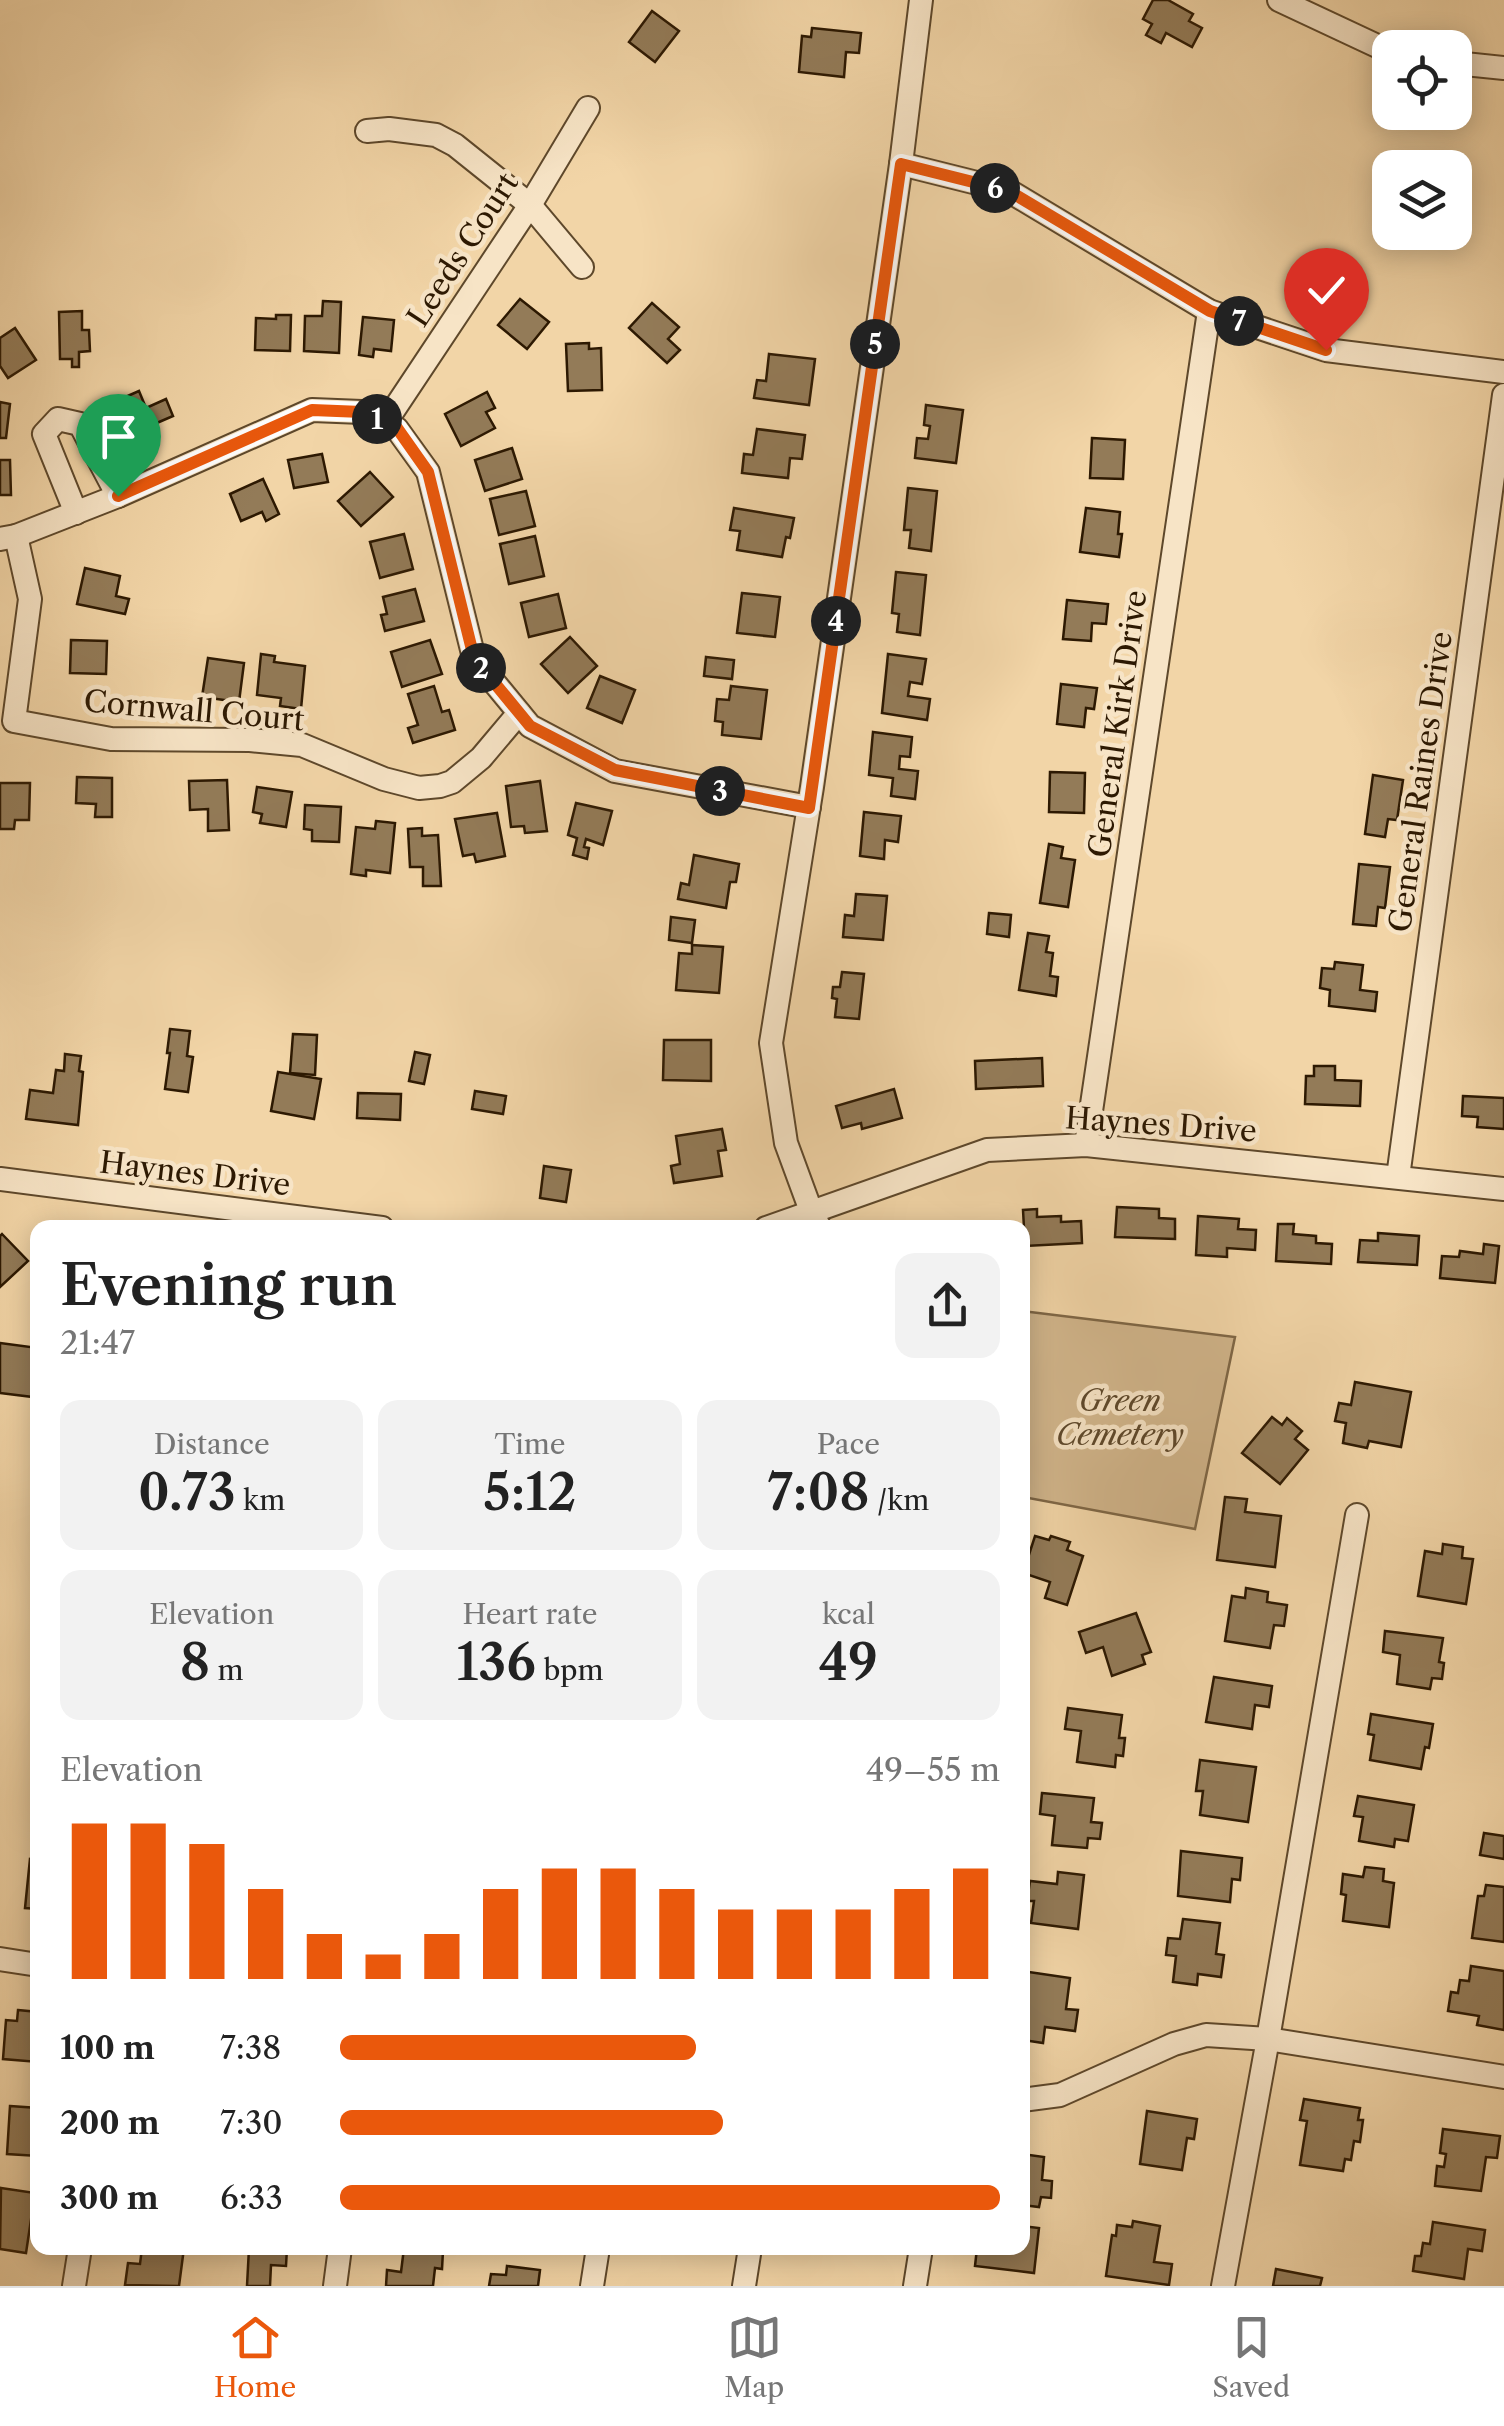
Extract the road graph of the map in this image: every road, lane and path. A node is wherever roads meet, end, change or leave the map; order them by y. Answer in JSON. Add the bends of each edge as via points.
{"nodes":[{"id":1,"x":921,"y":0,"type":"edge"},
{"id":2,"x":1279,"y":0,"type":"edge"},
{"id":3,"x":1372,"y":44,"type":"edge"},
{"id":4,"x":1472,"y":65,"type":"edge"},
{"id":5,"x":1504,"y":68,"type":"edge"},
{"id":6,"x":588,"y":108,"type":"dead end"},
{"id":7,"x":368,"y":132,"type":"dead end"},
{"id":8,"x":901,"y":164,"type":"junction"},
{"id":9,"x":530,"y":205,"type":"junction"},
{"id":10,"x":582,"y":266,"type":"dead end"},
{"id":11,"x":1210,"y":311,"type":"junction"},
{"id":12,"x":1504,"y":372,"type":"edge"},
{"id":13,"x":1504,"y":394,"type":"edge"},
{"id":14,"x":385,"y":423,"type":"junction"},
{"id":15,"x":118,"y":496,"type":"junction"},
{"id":16,"x":76,"y":513,"type":"junction"},
{"id":17,"x":8,"y":538,"type":"edge"},
{"id":18,"x":519,"y":713,"type":"junction"},
{"id":19,"x":809,"y":808,"type":"junction"},
{"id":20,"x":1086,"y":1145,"type":"junction"},
{"id":21,"x":1398,"y":1177,"type":"junction"},
{"id":22,"x":0,"y":1179,"type":"edge"},
{"id":23,"x":1504,"y":1188,"type":"edge"},
{"id":24,"x":224,"y":1218,"type":"edge"},
{"id":25,"x":256,"y":1220,"type":"edge"},
{"id":26,"x":816,"y":1220,"type":"edge"},
{"id":27,"x":1357,"y":1515,"type":"dead end"},
{"id":28,"x":0,"y":1960,"type":"edge"},
{"id":29,"x":30,"y":1964,"type":"edge"},
{"id":30,"x":1268,"y":2039,"type":"junction"},
{"id":31,"x":1504,"y":2077,"type":"edge"},
{"id":32,"x":1030,"y":2099,"type":"edge"},
{"id":33,"x":79,"y":2255,"type":"edge"},
{"id":34,"x":339,"y":2255,"type":"edge"},
{"id":35,"x":597,"y":2255,"type":"edge"},
{"id":36,"x":749,"y":2255,"type":"edge"},
{"id":37,"x":919,"y":2255,"type":"edge"},
{"id":38,"x":74,"y":2286,"type":"edge"},
{"id":39,"x":334,"y":2286,"type":"edge"},
{"id":40,"x":592,"y":2286,"type":"edge"},
{"id":41,"x":744,"y":2286,"type":"edge"},
{"id":42,"x":915,"y":2286,"type":"edge"},
{"id":43,"x":1223,"y":2286,"type":"edge"}],
"edges":[{"from":1,"to":8,"type":"street"},
{"from":2,"to":3,"type":"street"},
{"from":4,"to":5,"type":"street"},
{"from":6,"to":9,"type":"street","name":"Leeds Court"},
{"from":7,"to":9,"type":"street","via":[[436,136]]},
{"from":8,"to":11,"type":"street","via":[[1009,191]]},
{"from":8,"to":19,"type":"street"},
{"from":9,"to":10,"type":"street"},
{"from":9,"to":14,"type":"street","name":"Leeds Court"},
{"from":11,"to":12,"type":"street","via":[[1326,350]]},
{"from":11,"to":20,"type":"street","name":"General Kirk Drive"},
{"from":13,"to":21,"type":"street","name":"General Raines Drive"},
{"from":14,"to":15,"type":"street","via":[[362,412],[312,410]]},
{"from":14,"to":18,"type":"street","via":[[397,428],[428,472],[474,658]]},
{"from":15,"to":16,"type":"street"},
{"from":15,"to":16,"type":"street","via":[[80,424],[58,419],[44,434]]},
{"from":16,"to":17,"type":"street"},
{"from":17,"to":18,"type":"street","name":"Cornwall Court","via":[[30,599],[14,721],[111,739],[302,744],[420,788],[452,782]]},
{"from":18,"to":19,"type":"street","via":[[530,726],[615,770]]},
{"from":19,"to":26,"type":"street","via":[[771,1043],[786,1143]]},
{"from":20,"to":21,"type":"street","name":"Haynes Drive"},
{"from":20,"to":26,"type":"street","name":"Haynes Drive","via":[[987,1150]]},
{"from":21,"to":23,"type":"street","name":"Haynes Drive"},
{"from":22,"to":24,"type":"street","name":"Haynes Drive"},
{"from":24,"to":25,"type":"street","name":"Haynes Drive"},
{"from":27,"to":30,"type":"street"},
{"from":28,"to":29,"type":"street"},
{"from":30,"to":31,"type":"street"},
{"from":30,"to":32,"type":"street","via":[[1206,2035],[1060,2095]]},
{"from":30,"to":43,"type":"street"},
{"from":33,"to":38,"type":"street"},
{"from":34,"to":39,"type":"street"},
{"from":35,"to":40,"type":"street"},
{"from":36,"to":41,"type":"street"},
{"from":37,"to":42,"type":"street"}]}
